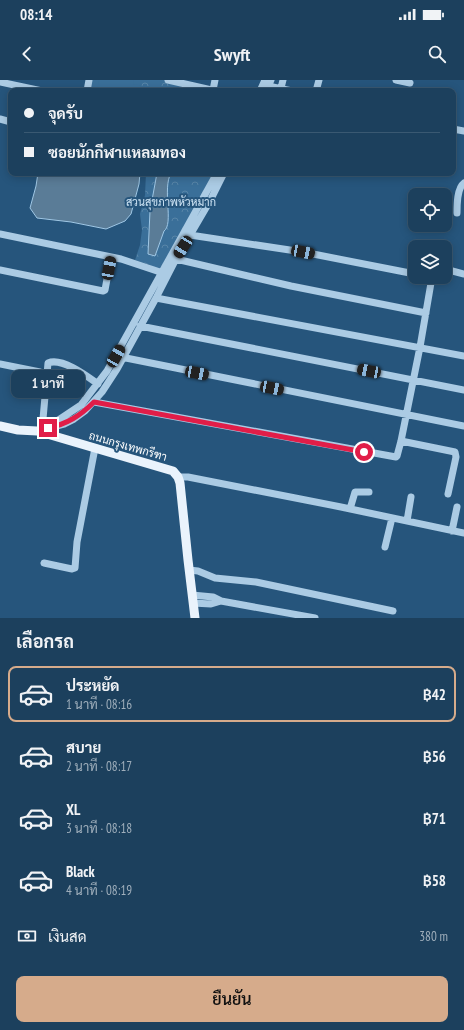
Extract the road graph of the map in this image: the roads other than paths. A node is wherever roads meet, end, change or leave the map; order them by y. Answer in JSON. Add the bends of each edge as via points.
{"nodes":[{"id":1,"x":168,"y":80,"type":"edge"},
{"id":2,"x":283,"y":80,"type":"edge"},
{"id":3,"x":396,"y":80,"type":"edge"},
{"id":4,"x":411,"y":81,"type":"edge"},
{"id":5,"x":0,"y":82,"type":"edge"},
{"id":6,"x":267,"y":84,"type":"edge"},
{"id":7,"x":28,"y":88,"type":"edge"},
{"id":8,"x":201,"y":88,"type":"edge"},
{"id":9,"x":281,"y":88,"type":"joint"},
{"id":10,"x":215,"y":176,"type":"edge"},
{"id":11,"x":222,"y":176,"type":"edge"},
{"id":12,"x":464,"y":183,"type":"edge"},
{"id":13,"x":457,"y":213,"type":"dead end"},
{"id":14,"x":0,"y":234,"type":"edge"},
{"id":15,"x":190,"y":235,"type":"junction"},
{"id":16,"x":111,"y":257,"type":"junction"},
{"id":17,"x":176,"y":259,"type":"junction"},
{"id":18,"x":0,"y":270,"type":"edge"},
{"id":19,"x":452,"y":271,"type":"edge"},
{"id":20,"x":163,"y":273,"type":"junction"},
{"id":21,"x":408,"y":273,"type":"edge"},
{"id":22,"x":464,"y":274,"type":"edge"},
{"id":23,"x":432,"y":284,"type":"edge"},
{"id":24,"x":156,"y":298,"type":"junction"},
{"id":25,"x":426,"y":313,"type":"junction"},
{"id":26,"x":140,"y":326,"type":"junction"},
{"id":27,"x":420,"y":347,"type":"junction"},
{"id":28,"x":464,"y":356,"type":"edge"},
{"id":29,"x":119,"y":357,"type":"junction"},
{"id":30,"x":0,"y":364,"type":"edge"},
{"id":31,"x":40,"y":372,"type":"dead end"},
{"id":32,"x":413,"y":380,"type":"junction"},
{"id":33,"x":98,"y":384,"type":"junction"},
{"id":34,"x":464,"y":390,"type":"edge"},
{"id":35,"x":94,"y":402,"type":"junction"},
{"id":36,"x":406,"y":415,"type":"junction"},
{"id":37,"x":0,"y":426,"type":"edge"},
{"id":38,"x":464,"y":426,"type":"edge"},
{"id":39,"x":42,"y":430,"type":"junction"},
{"id":40,"x":401,"y":441,"type":"junction"},
{"id":41,"x":95,"y":448,"type":"junction"},
{"id":42,"x":178,"y":477,"type":"junction"},
{"id":43,"x":369,"y":492,"type":"dead end"},
{"id":44,"x":448,"y":494,"type":"dead end"},
{"id":45,"x":411,"y":497,"type":"dead end"},
{"id":46,"x":457,"y":507,"type":"dead end"},
{"id":47,"x":350,"y":509,"type":"junction"},
{"id":48,"x":392,"y":518,"type":"junction"},
{"id":49,"x":406,"y":521,"type":"junction"},
{"id":50,"x":452,"y":531,"type":"junction"},
{"id":51,"x":464,"y":533,"type":"edge"},
{"id":52,"x":385,"y":547,"type":"dead end"},
{"id":53,"x":44,"y":563,"type":"dead end"},
{"id":54,"x":189,"y":570,"type":"junction"},
{"id":55,"x":193,"y":599,"type":"junction"},
{"id":56,"x":394,"y":611,"type":"dead end"},
{"id":57,"x":195,"y":618,"type":"edge"},
{"id":58,"x":315,"y":618,"type":"edge"}],
"edges":[{"from":1,"to":8,"type":"street"},
{"from":2,"to":9,"type":"street"},
{"from":3,"to":4,"type":"street"},
{"from":5,"to":7,"type":"street"},
{"from":6,"to":9,"type":"street"},
{"from":10,"to":20,"type":"street"},
{"from":11,"to":15,"type":"street"},
{"from":12,"to":13,"type":"street","via":[[460,187]]},
{"from":14,"to":16,"type":"street"},
{"from":15,"to":17,"type":"street"},
{"from":15,"to":21,"type":"street","via":[[303,252]]},
{"from":16,"to":18,"type":"street","via":[[103,291]]},
{"from":16,"to":20,"type":"street"},
{"from":17,"to":24,"type":"street"},
{"from":17,"to":25,"type":"street","via":[[291,286]]},
{"from":19,"to":22,"type":"street"},
{"from":20,"to":29,"type":"street"},
{"from":23,"to":25,"type":"street"},
{"from":24,"to":26,"type":"street"},
{"from":24,"to":27,"type":"street"},
{"from":25,"to":27,"type":"street"},
{"from":26,"to":29,"type":"street"},
{"from":26,"to":32,"type":"street"},
{"from":27,"to":28,"type":"street"},
{"from":27,"to":32,"type":"street"},
{"from":29,"to":33,"type":"street"},
{"from":29,"to":35,"type":"street","via":[[111,379]]},
{"from":29,"to":36,"type":"street"},
{"from":30,"to":31,"type":"street"},
{"from":32,"to":34,"type":"street"},
{"from":32,"to":36,"type":"street"},
{"from":33,"to":39,"type":"street","via":[[81,405]]},
{"from":33,"to":39,"type":"street","via":[[76,369],[58,362],[48,363]]},
{"from":35,"to":39,"type":"street","via":[[74,419]]},
{"from":35,"to":40,"type":"street","via":[[394,458],[397,456]]},
{"from":36,"to":38,"type":"street"},
{"from":36,"to":40,"type":"street"},
{"from":37,"to":39,"type":"main road","name":"ถนนกรุงเทพกรีฑา","via":[[18,430]]},
{"from":39,"to":41,"type":"main road","name":"ถนนกรุงเทพกรีฑา"},
{"from":40,"to":44,"type":"street","via":[[455,452]]},
{"from":41,"to":42,"type":"main road","name":"ถนนกรุงเทพกรีฑา","via":[[173,471]]},
{"from":41,"to":53,"type":"street","via":[[77,542],[75,568]]},
{"from":42,"to":47,"type":"street"},
{"from":42,"to":54,"type":"main road"},
{"from":43,"to":47,"type":"street","via":[[355,492]]},
{"from":45,"to":49,"type":"street"},
{"from":46,"to":50,"type":"street"},
{"from":47,"to":48,"type":"street"},
{"from":48,"to":49,"type":"street"},
{"from":48,"to":52,"type":"street"},
{"from":49,"to":50,"type":"street"},
{"from":50,"to":51,"type":"street"},
{"from":54,"to":55,"type":"main road"},
{"from":54,"to":56,"type":"street","via":[[215,578],[256,582]]},
{"from":55,"to":57,"type":"main road"},
{"from":55,"to":58,"type":"street","via":[[211,604],[221,601]]}]}
